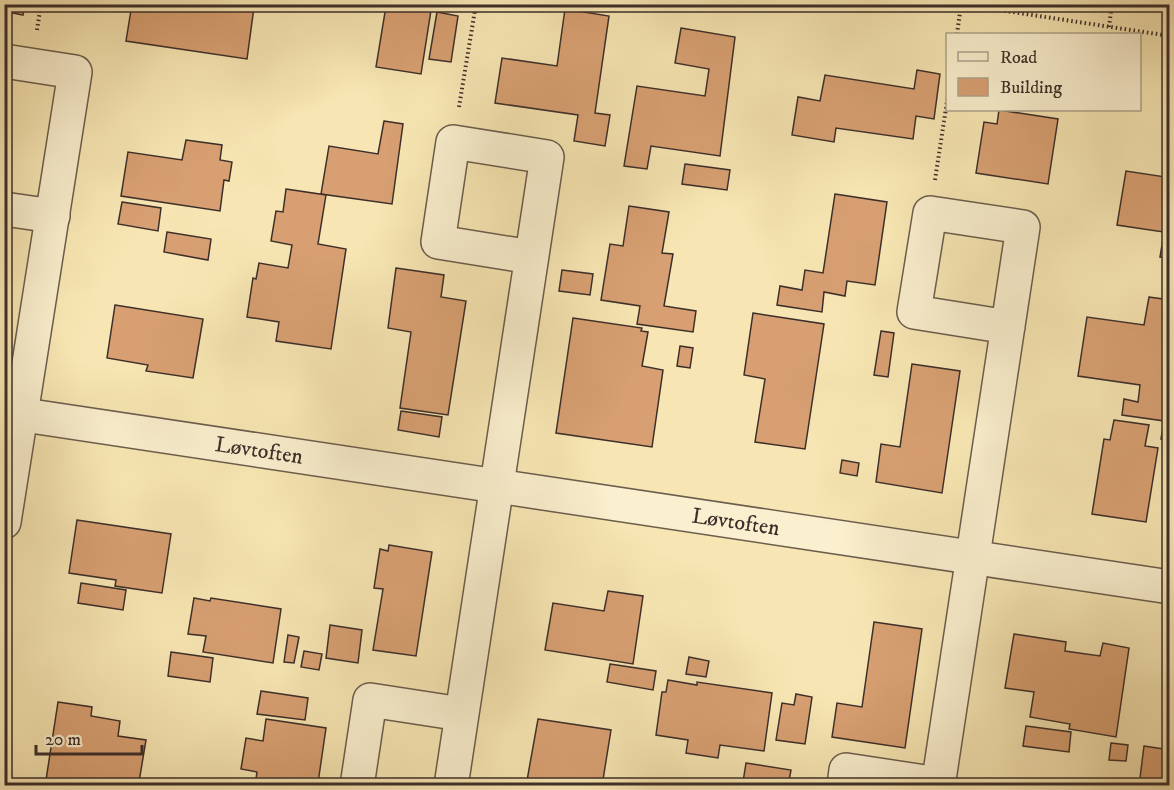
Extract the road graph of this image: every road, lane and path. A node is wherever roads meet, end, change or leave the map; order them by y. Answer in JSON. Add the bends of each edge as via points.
{"nodes":[{"id":1,"x":476,"y":4,"type":"edge"},
{"id":2,"x":1112,"y":4,"type":"edge"},
{"id":3,"x":1144,"y":4,"type":"edge"},
{"id":4,"x":961,"y":5,"type":"edge"},
{"id":5,"x":991,"y":7,"type":"edge"},
{"id":6,"x":1170,"y":8,"type":"edge"},
{"id":7,"x":1109,"y":27,"type":"junction"},
{"id":8,"x":957,"y":33,"type":"edge"},
{"id":9,"x":1170,"y":36,"type":"edge"},
{"id":10,"x":4,"y":61,"type":"edge"},
{"id":11,"x":946,"y":108,"type":"edge"},
{"id":12,"x":453,"y":142,"type":"junction"},
{"id":13,"x":4,"y":209,"type":"edge"},
{"id":14,"x":930,"y":213,"type":"junction"},
{"id":15,"x":53,"y":216,"type":"junction"},
{"id":16,"x":531,"y":257,"type":"junction"},
{"id":17,"x":1008,"y":327,"type":"junction"},
{"id":18,"x":13,"y":413,"type":"edge"},
{"id":19,"x":497,"y":486,"type":"junction"},
{"id":20,"x":4,"y":522,"type":"edge"},
{"id":21,"x":973,"y":557,"type":"junction"},
{"id":22,"x":1170,"y":587,"type":"edge"},
{"id":23,"x":461,"y":714,"type":"junction"},
{"id":24,"x":938,"y":785,"type":"edge"},
{"id":25,"x":357,"y":786,"type":"edge"},
{"id":26,"x":451,"y":786,"type":"edge"},
{"id":27,"x":844,"y":786,"type":"edge"}],
"edges":[{"from":1,"to":12,"type":"path"},
{"from":2,"to":7,"type":"path"},
{"from":3,"to":6,"type":"path"},
{"from":4,"to":5,"type":"path"},
{"from":4,"to":8,"type":"path"},
{"from":5,"to":7,"type":"path"},
{"from":7,"to":9,"type":"path"},
{"from":10,"to":15,"type":"street","via":[[75,72]]},
{"from":11,"to":14,"type":"path"},
{"from":12,"to":16,"type":"street","via":[[438,242]]},
{"from":12,"to":16,"type":"street","via":[[547,157]]},
{"from":13,"to":15,"type":"street"},
{"from":14,"to":17,"type":"street","via":[[1023,227]]},
{"from":14,"to":17,"type":"street","via":[[914,312]]},
{"from":15,"to":18,"type":"street"},
{"from":16,"to":19,"type":"street"},
{"from":17,"to":21,"type":"street"},
{"from":18,"to":19,"type":"street","name":"Løvtoften"},
{"from":18,"to":20,"type":"street"},
{"from":19,"to":21,"type":"street","name":"Løvtoften"},
{"from":19,"to":23,"type":"street"},
{"from":21,"to":22,"type":"street","name":"Løvtoften"},
{"from":21,"to":24,"type":"street"},
{"from":23,"to":25,"type":"street","via":[[370,700]]},
{"from":23,"to":26,"type":"street"},
{"from":24,"to":27,"type":"street","via":[[846,770]]}]}
